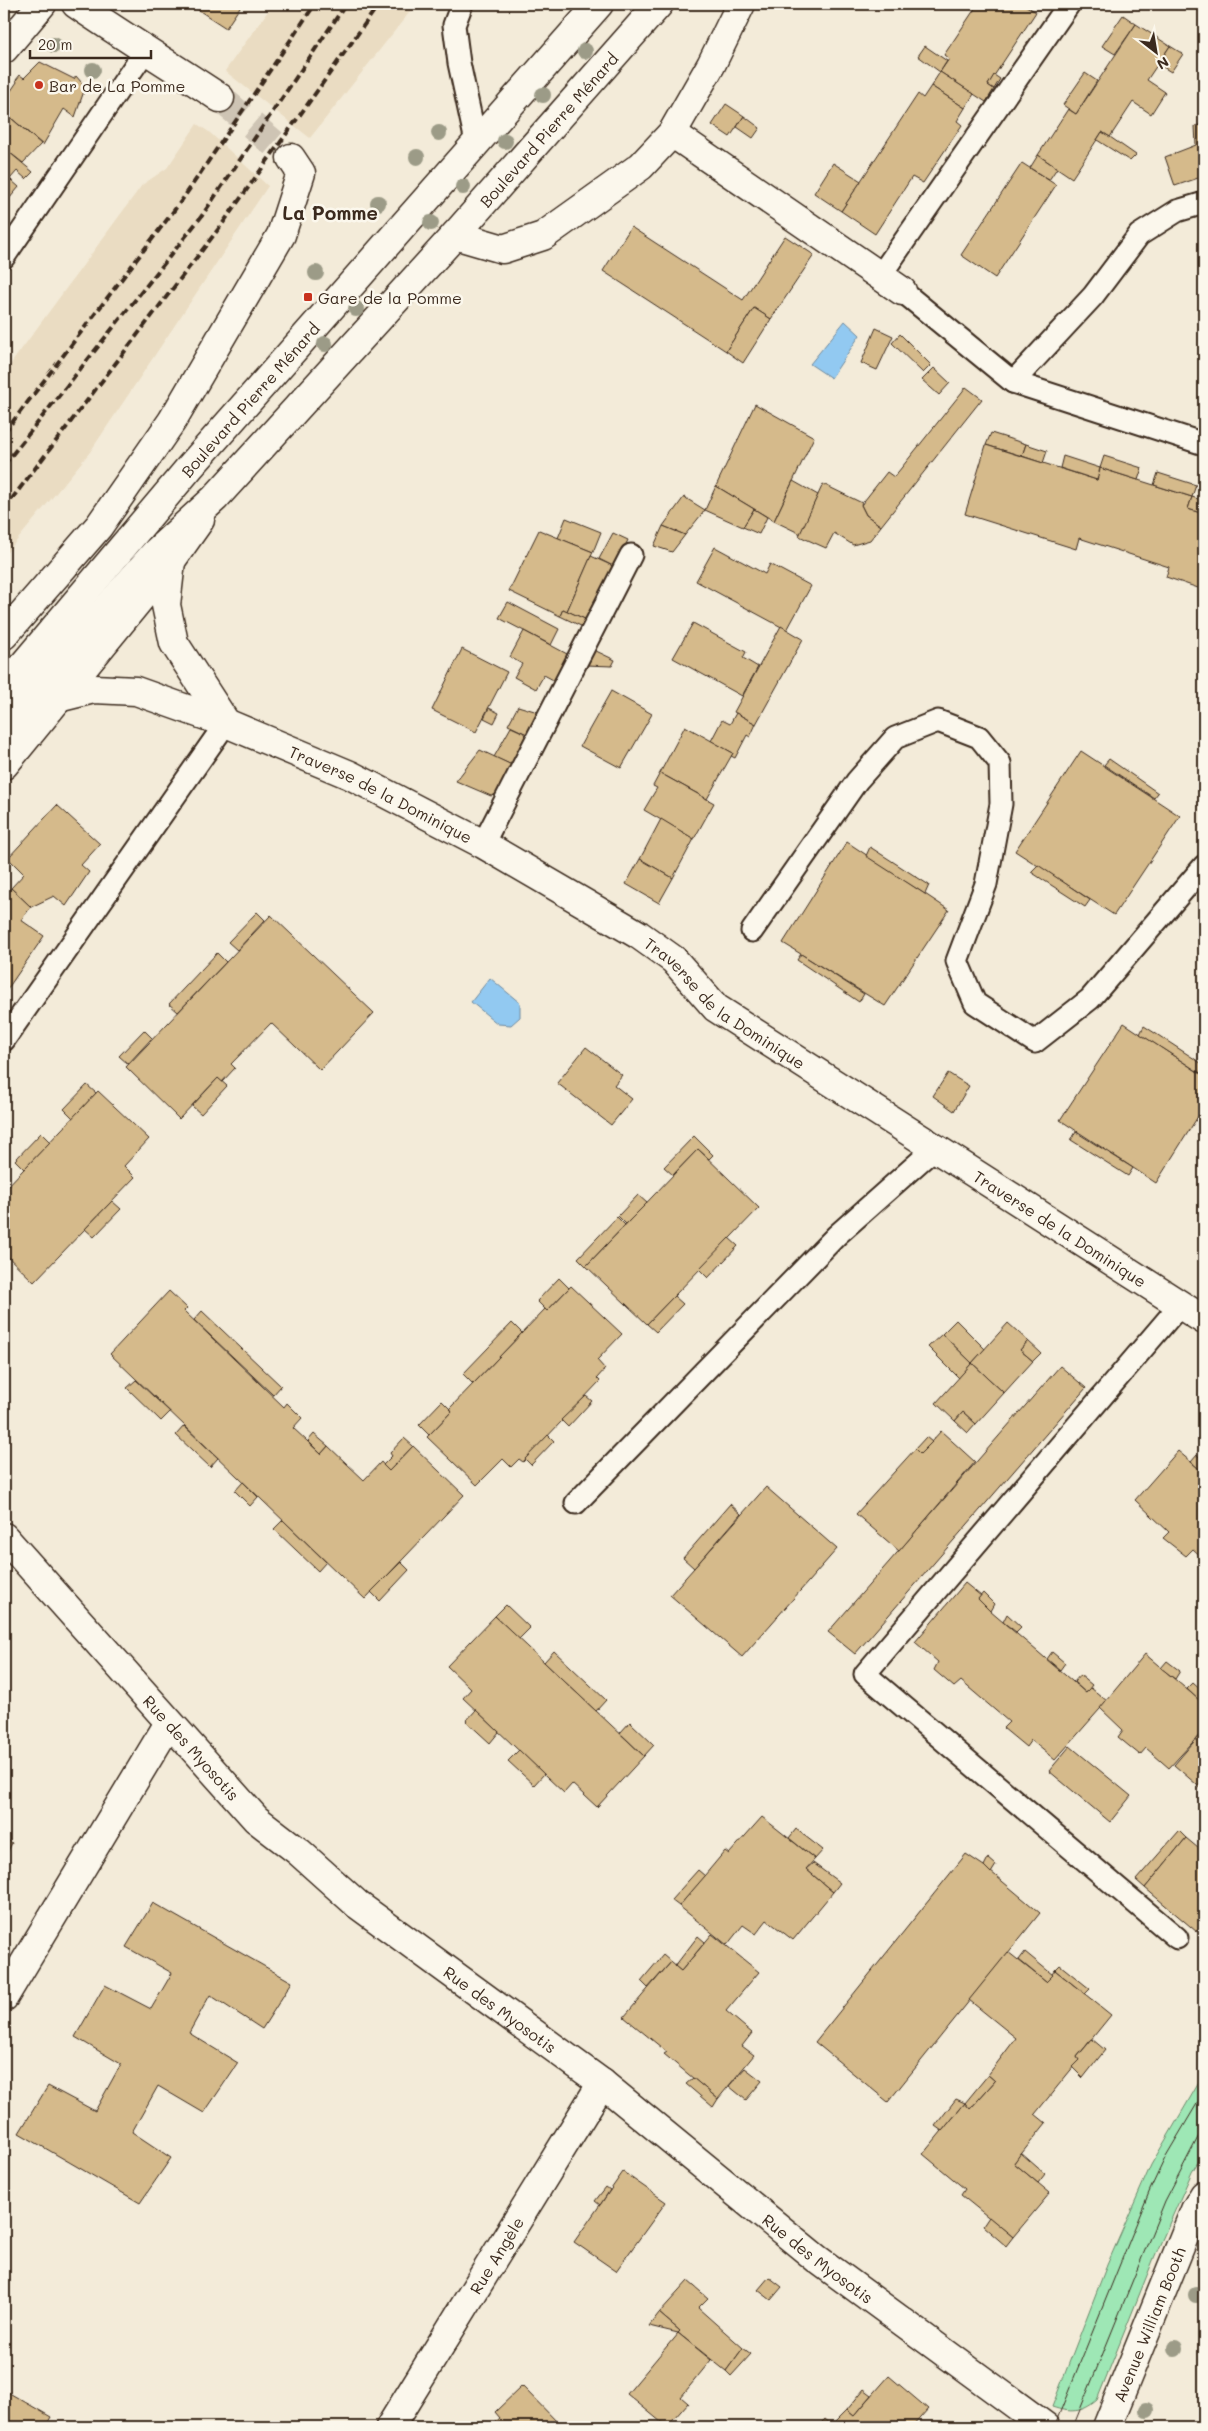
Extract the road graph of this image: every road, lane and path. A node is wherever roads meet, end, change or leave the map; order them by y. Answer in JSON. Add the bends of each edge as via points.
{"nodes":[{"id":1,"x":42,"y":4,"type":"edge"},
{"id":2,"x":76,"y":4,"type":"edge"},
{"id":3,"x":462,"y":4,"type":"edge"},
{"id":4,"x":599,"y":4,"type":"edge"},
{"id":5,"x":659,"y":4,"type":"edge"},
{"id":6,"x":741,"y":4,"type":"edge"},
{"id":7,"x":1069,"y":4,"type":"edge"},
{"id":8,"x":4,"y":50,"type":"edge"},
{"id":9,"x":144,"y":51,"type":"junction"},
{"id":10,"x":220,"y":98,"type":"tunnel mouth"},
{"id":11,"x":672,"y":133,"type":"junction"},
{"id":12,"x":476,"y":142,"type":"junction"},
{"id":13,"x":291,"y":158,"type":"tunnel mouth"},
{"id":14,"x":1204,"y":202,"type":"edge"},
{"id":15,"x":455,"y":235,"type":"junction"},
{"id":16,"x":4,"y":257,"type":"edge"},
{"id":17,"x":891,"y":283,"type":"junction"},
{"id":18,"x":1013,"y":382,"type":"junction"},
{"id":19,"x":1204,"y":444,"type":"edge"},
{"id":20,"x":215,"y":498,"type":"junction"},
{"id":21,"x":631,"y":555,"type":"dead end"},
{"id":22,"x":171,"y":561,"type":"junction"},
{"id":23,"x":4,"y":635,"type":"edge"},
{"id":24,"x":4,"y":688,"type":"edge"},
{"id":25,"x":58,"y":698,"type":"junction"},
{"id":26,"x":226,"y":723,"type":"junction"},
{"id":27,"x":4,"y":726,"type":"edge"},
{"id":28,"x":4,"y":765,"type":"edge"},
{"id":29,"x":483,"y":844,"type":"junction"},
{"id":30,"x":1204,"y":866,"type":"edge"},
{"id":31,"x":752,"y":931,"type":"dead end"},
{"id":32,"x":4,"y":1040,"type":"edge"},
{"id":33,"x":935,"y":1148,"type":"junction"},
{"id":34,"x":1180,"y":1304,"type":"junction"},
{"id":35,"x":1204,"y":1320,"type":"edge"},
{"id":36,"x":576,"y":1503,"type":"dead end"},
{"id":37,"x":4,"y":1537,"type":"edge"},
{"id":38,"x":169,"y":1723,"type":"junction"},
{"id":39,"x":1177,"y":1938,"type":"dead end"},
{"id":40,"x":4,"y":1997,"type":"edge"},
{"id":41,"x":602,"y":2083,"type":"junction"},
{"id":42,"x":1204,"y":2195,"type":"edge"},
{"id":43,"x":390,"y":2427,"type":"edge"},
{"id":44,"x":1046,"y":2427,"type":"edge"},
{"id":45,"x":1106,"y":2427,"type":"edge"}],
"edges":[{"from":1,"to":8,"type":"street"},
{"from":2,"to":9,"type":"street"},
{"from":3,"to":12,"type":"lane","via":[[454,26]]},
{"from":4,"to":12,"type":"street","name":"Boulevard Pierre Ménard"},
{"from":5,"to":15,"type":"street","name":"Boulevard Pierre Ménard"},
{"from":6,"to":11,"type":"street"},
{"from":7,"to":17,"type":"lane"},
{"from":9,"to":10,"type":"street"},
{"from":9,"to":16,"type":"lane"},
{"from":11,"to":15,"type":"street","via":[[641,166],[543,236],[503,249]]},
{"from":11,"to":17,"type":"street"},
{"from":12,"to":24,"type":"street","name":"Boulevard Pierre Ménard","via":[[190,467]]},
{"from":13,"to":23,"type":"street","via":[[301,173],[281,235],[172,421],[99,526]]},
{"from":14,"to":18,"type":"lane","via":[[1177,211],[1139,235],[1093,296]]},
{"from":15,"to":20,"type":"street","name":"Boulevard Pierre Ménard"},
{"from":17,"to":18,"type":"lane"},
{"from":18,"to":19,"type":"lane"},
{"from":20,"to":22,"type":"street","name":"Boulevard Pierre Ménard"},
{"from":20,"to":27,"type":"street","name":"Boulevard Pierre Ménard","via":[[155,554]]},
{"from":21,"to":29,"type":"lane"},
{"from":22,"to":25,"type":"street","name":"Boulevard Pierre Ménard"},
{"from":22,"to":26,"type":"street","via":[[166,605],[174,643]]},
{"from":25,"to":26,"type":"street","name":"Traverse de la Dominique","via":[[94,689],[136,690]]},
{"from":25,"to":28,"type":"street","name":"Boulevard Pierre Ménard"},
{"from":26,"to":29,"type":"street","name":"Traverse de la Dominique","via":[[350,775]]},
{"from":26,"to":32,"type":"lane"},
{"from":29,"to":33,"type":"street","name":"Traverse de la Dominique","via":[[646,940],[674,960],[716,1008]]},
{"from":30,"to":31,"type":"lane","via":[[1090,1000],[1035,1042],[974,1004],[957,961],[986,884],[1001,804],[1000,763],[980,737],[938,720],[894,738],[857,781]]},
{"from":33,"to":34,"type":"street","name":"Traverse de la Dominique"},
{"from":33,"to":36,"type":"lane","via":[[837,1235]]},
{"from":34,"to":35,"type":"street","name":"Traverse de la Dominique"},
{"from":34,"to":39,"type":"lane","via":[[865,1674]]},
{"from":37,"to":38,"type":"street","name":"Rue des Myosotis"},
{"from":38,"to":40,"type":"street"},
{"from":38,"to":41,"type":"street","name":"Rue des Myosotis","via":[[256,1819],[358,1905]]},
{"from":41,"to":43,"type":"street","name":"Rue Angèle"},
{"from":41,"to":44,"type":"street","name":"Rue des Myosotis","via":[[817,2259]]},
{"from":42,"to":45,"type":"street","name":"Avenue William Booth"}]}
